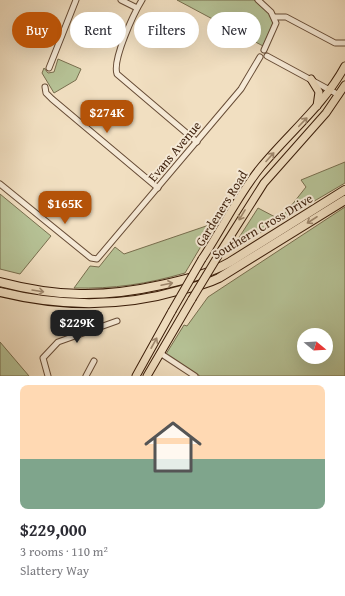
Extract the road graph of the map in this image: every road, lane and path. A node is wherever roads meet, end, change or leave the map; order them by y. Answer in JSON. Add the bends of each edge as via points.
{"nodes":[{"id":1,"x":76,"y":0,"type":"edge"},
{"id":2,"x":121,"y":0,"type":"edge"},
{"id":3,"x":142,"y":0,"type":"edge"},
{"id":4,"x":258,"y":0,"type":"edge"},
{"id":5,"x":137,"y":8,"type":"junction"},
{"id":6,"x":275,"y":17,"type":"junction"},
{"id":7,"x":62,"y":35,"type":"edge"},
{"id":8,"x":345,"y":43,"type":"edge"},
{"id":9,"x":57,"y":48,"type":"edge"},
{"id":10,"x":264,"y":50,"type":"junction"},
{"id":11,"x":267,"y":56,"type":"junction"},
{"id":12,"x":260,"y":58,"type":"junction"},
{"id":13,"x":345,"y":66,"type":"edge"},
{"id":14,"x":49,"y":68,"type":"dead end"},
{"id":15,"x":311,"y":79,"type":"junction"},
{"id":16,"x":345,"y":85,"type":"edge"},
{"id":17,"x":45,"y":87,"type":"dead end"},
{"id":18,"x":330,"y":90,"type":"junction"},
{"id":19,"x":339,"y":95,"type":"junction"},
{"id":20,"x":317,"y":106,"type":"junction"},
{"id":21,"x":197,"y":142,"type":"junction"},
{"id":22,"x":0,"y":184,"type":"edge"},
{"id":23,"x":158,"y":188,"type":"junction"},
{"id":24,"x":345,"y":190,"type":"edge"},
{"id":25,"x":345,"y":200,"type":"edge"},
{"id":26,"x":0,"y":282,"type":"edge"},
{"id":27,"x":0,"y":292,"type":"edge"},
{"id":28,"x":116,"y":321,"type":"dead end"},
{"id":29,"x":160,"y":353,"type":"junction"},
{"id":30,"x":94,"y":361,"type":"dead end"},
{"id":31,"x":48,"y":376,"type":"edge"},
{"id":32,"x":86,"y":376,"type":"edge"},
{"id":33,"x":136,"y":376,"type":"edge"},
{"id":34,"x":147,"y":376,"type":"edge"},
{"id":35,"x":195,"y":376,"type":"edge"}],
"edges":[{"from":1,"to":7,"type":"street"},
{"from":2,"to":5,"type":"street"},
{"from":3,"to":5,"type":"street"},
{"from":4,"to":6,"type":"street"},
{"from":5,"to":21,"type":"street","via":[[116,60],[117,74]]},
{"from":6,"to":8,"type":"street","via":[[286,17],[335,43]]},
{"from":6,"to":10,"type":"street","via":[[276,27]]},
{"from":9,"to":14,"type":"street"},
{"from":10,"to":11,"type":"street"},
{"from":10,"to":12,"type":"street","via":[[259,52]]},
{"from":11,"to":12,"type":"street","via":[[264,59]]},
{"from":11,"to":15,"type":"street"},
{"from":12,"to":21,"type":"street","name":"Evans Avenue","via":[[241,89]]},
{"from":13,"to":18,"type":"main road","name":"Gardeners Road"},
{"from":15,"to":18,"type":"street"},
{"from":15,"to":20,"type":"main road","via":[[319,92]]},
{"from":16,"to":19,"type":"main road","name":"Gardeners Road"},
{"from":17,"to":23,"type":"street","via":[[46,93],[52,99]]},
{"from":18,"to":19,"type":"street"},
{"from":18,"to":20,"type":"main road","name":"Gardeners Road"},
{"from":19,"to":29,"type":"main road","name":"Gardeners Road","one_way":true,"bridge":true,"via":[[264,183]]},
{"from":33,"to":20,"type":"main road","name":"Gardeners Road","one_way":true,"bridge":true,"via":[[240,197],[255,175]]},
{"from":21,"to":23,"type":"street","name":"Evans Avenue"},
{"from":22,"to":23,"type":"street","name":"Evans Avenue","via":[[91,258],[97,259]]},
{"from":26,"to":24,"type":"highway","name":"Southern Cross Drive","one_way":true,"via":[[53,293],[92,295],[133,291],[178,282],[220,268]]},
{"from":25,"to":27,"type":"highway","name":"Southern Cross Drive","one_way":true,"via":[[211,282],[171,293],[120,302],[80,304],[50,302]]},
{"from":28,"to":31,"type":"street","via":[[58,342],[43,358]]},
{"from":29,"to":34,"type":"main road","name":"Gardeners Road"},
{"from":29,"to":35,"type":"street"},
{"from":30,"to":32,"type":"street"}]}
